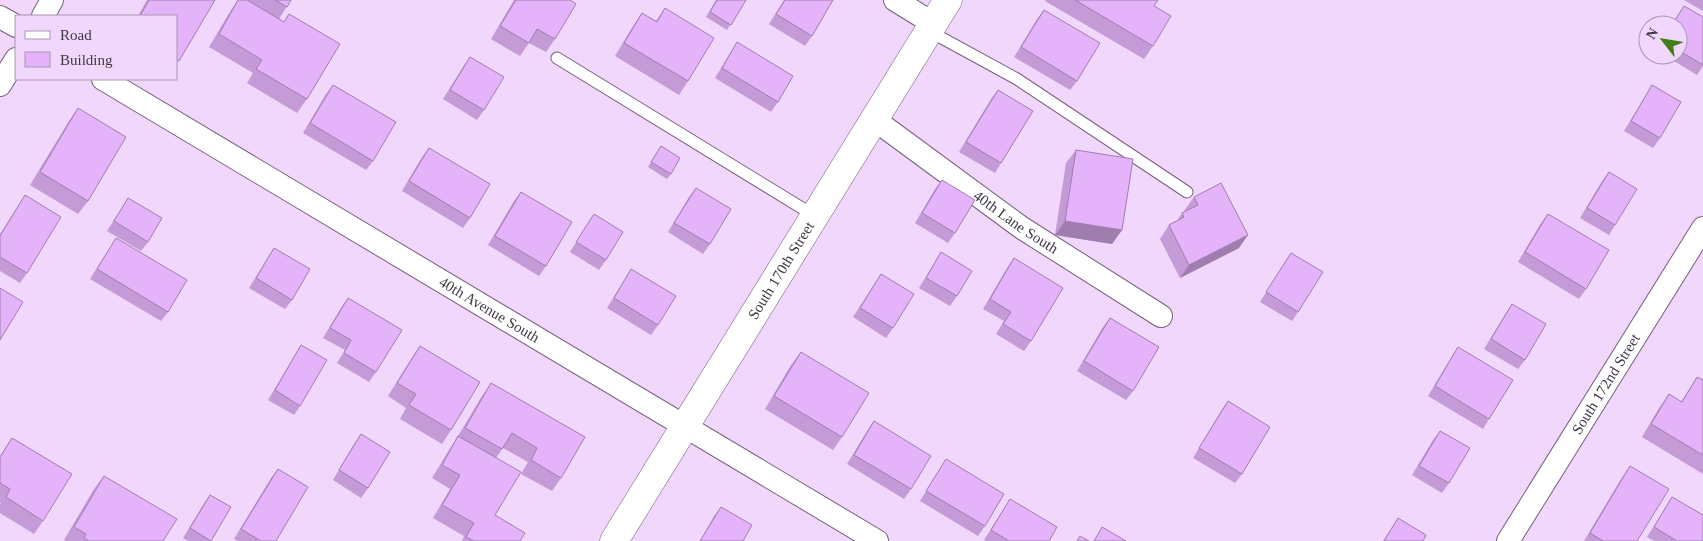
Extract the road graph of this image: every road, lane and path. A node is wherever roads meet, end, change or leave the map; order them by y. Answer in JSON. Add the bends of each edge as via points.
{"nodes":[{"id":1,"x":52,"y":0,"type":"edge"},
{"id":2,"x":895,"y":0,"type":"edge"},
{"id":3,"x":948,"y":0,"type":"edge"},
{"id":4,"x":44,"y":15,"type":"edge"},
{"id":5,"x":0,"y":16,"type":"edge"},
{"id":6,"x":15,"y":25,"type":"edge"},
{"id":7,"x":932,"y":27,"type":"junction"},
{"id":8,"x":557,"y":58,"type":"dead end"},
{"id":9,"x":15,"y":61,"type":"edge"},
{"id":10,"x":105,"y":80,"type":"edge"},
{"id":11,"x":0,"y":86,"type":"edge"},
{"id":12,"x":875,"y":120,"type":"junction"},
{"id":13,"x":1187,"y":192,"type":"dead end"},
{"id":14,"x":815,"y":216,"type":"junction"},
{"id":15,"x":1703,"y":228,"type":"edge"},
{"id":16,"x":1161,"y":316,"type":"dead end"},
{"id":17,"x":685,"y":425,"type":"junction"},
{"id":18,"x":614,"y":541,"type":"edge"},
{"id":19,"x":877,"y":541,"type":"edge"},
{"id":20,"x":1508,"y":541,"type":"edge"}],
"edges":[{"from":1,"to":4,"type":"street"},
{"from":2,"to":7,"type":"street"},
{"from":3,"to":7,"type":"street","name":"South 170th Street"},
{"from":5,"to":6,"type":"street"},
{"from":7,"to":12,"type":"street","name":"South 170th Street"},
{"from":7,"to":13,"type":"lane","via":[[1017,79]]},
{"from":8,"to":14,"type":"lane"},
{"from":9,"to":11,"type":"street"},
{"from":10,"to":17,"type":"street","name":"40th Avenue South"},
{"from":12,"to":14,"type":"street","name":"South 170th Street"},
{"from":12,"to":16,"type":"street","name":"40th Lane South","via":[[1022,228]]},
{"from":14,"to":17,"type":"street","name":"South 170th Street"},
{"from":15,"to":20,"type":"street","name":"South 172nd Street"},
{"from":17,"to":18,"type":"street","name":"South 170th Street"},
{"from":17,"to":19,"type":"street","name":"40th Avenue South"}]}
